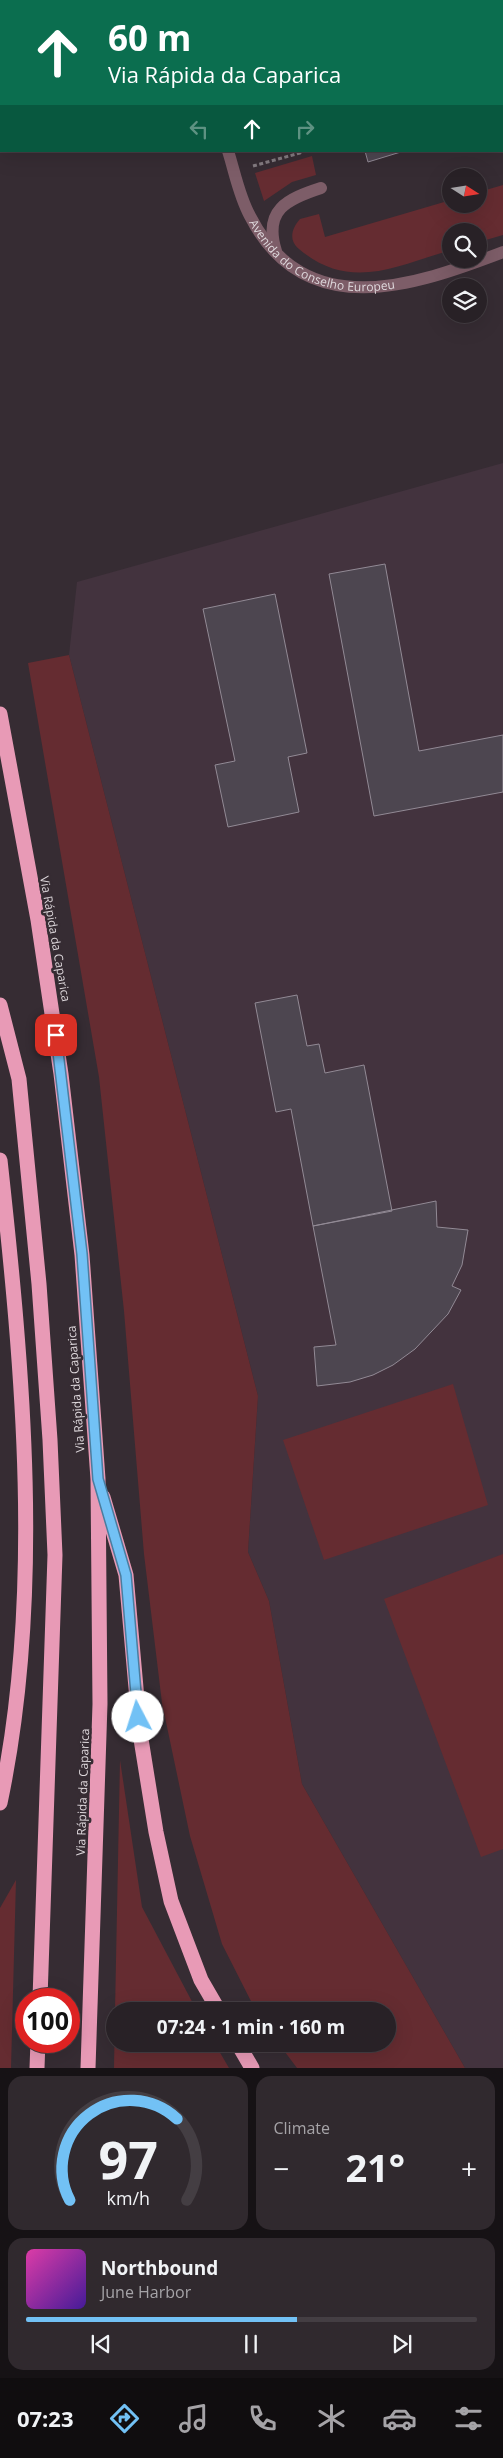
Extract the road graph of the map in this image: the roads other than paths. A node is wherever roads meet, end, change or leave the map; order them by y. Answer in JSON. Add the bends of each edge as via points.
{"nodes":[{"id":1,"x":228,"y":152,"type":"edge"},
{"id":2,"x":322,"y":188,"type":"dead end"},
{"id":3,"x":276,"y":251,"type":"junction"},
{"id":4,"x":503,"y":252,"type":"edge"},
{"id":5,"x":487,"y":258,"type":"edge"},
{"id":6,"x":503,"y":261,"type":"edge"},
{"id":7,"x":487,"y":263,"type":"edge"},
{"id":8,"x":460,"y":268,"type":"edge"},
{"id":9,"x":0,"y":714,"type":"edge"},
{"id":10,"x":0,"y":1005,"type":"edge"},
{"id":11,"x":0,"y":1160,"type":"edge"},
{"id":12,"x":98,"y":1479,"type":"junction"},
{"id":13,"x":0,"y":1803,"type":"edge"},
{"id":14,"x":40,"y":1988,"type":"edge"},
{"id":15,"x":214,"y":2002,"type":"edge"},
{"id":16,"x":243,"y":2052,"type":"edge"},
{"id":17,"x":38,"y":2053,"type":"edge"},
{"id":18,"x":37,"y":2068,"type":"edge"},
{"id":19,"x":88,"y":2068,"type":"edge"},
{"id":20,"x":252,"y":2068,"type":"edge"}],
"edges":[{"from":1,"to":3,"type":"street","name":"Avenida do Conselho Europeu","via":[[249,215]]},
{"from":2,"to":3,"type":"street","via":[[296,196],[279,209],[272,230]]},
{"from":3,"to":8,"type":"street","name":"Avenida do Conselho Europeu","via":[[304,274],[319,281],[357,289],[409,282]]},
{"from":4,"to":5,"type":"street","name":"Avenida do Conselho Europeu"},
{"from":6,"to":7,"type":"street","name":"Avenida do Conselho Europeu"},
{"from":9,"to":12,"type":"highway","name":"Via Rápida da Caparica","via":[[38,920],[61,1074],[82,1254]]},
{"from":10,"to":14,"type":"highway","via":[[19,1078],[39,1284],[55,1555]]},
{"from":11,"to":13,"type":"highway","via":[[24,1440],[26,1586],[10,1757]]},
{"from":12,"to":15,"type":"highway","via":[[126,1575],[140,1733],[171,1901],[201,1980]]},
{"from":12,"to":19,"type":"highway","name":"Via Rápida da Caparica","via":[[100,1704]]},
{"from":16,"to":20,"type":"highway"},
{"from":17,"to":18,"type":"highway"}]}
